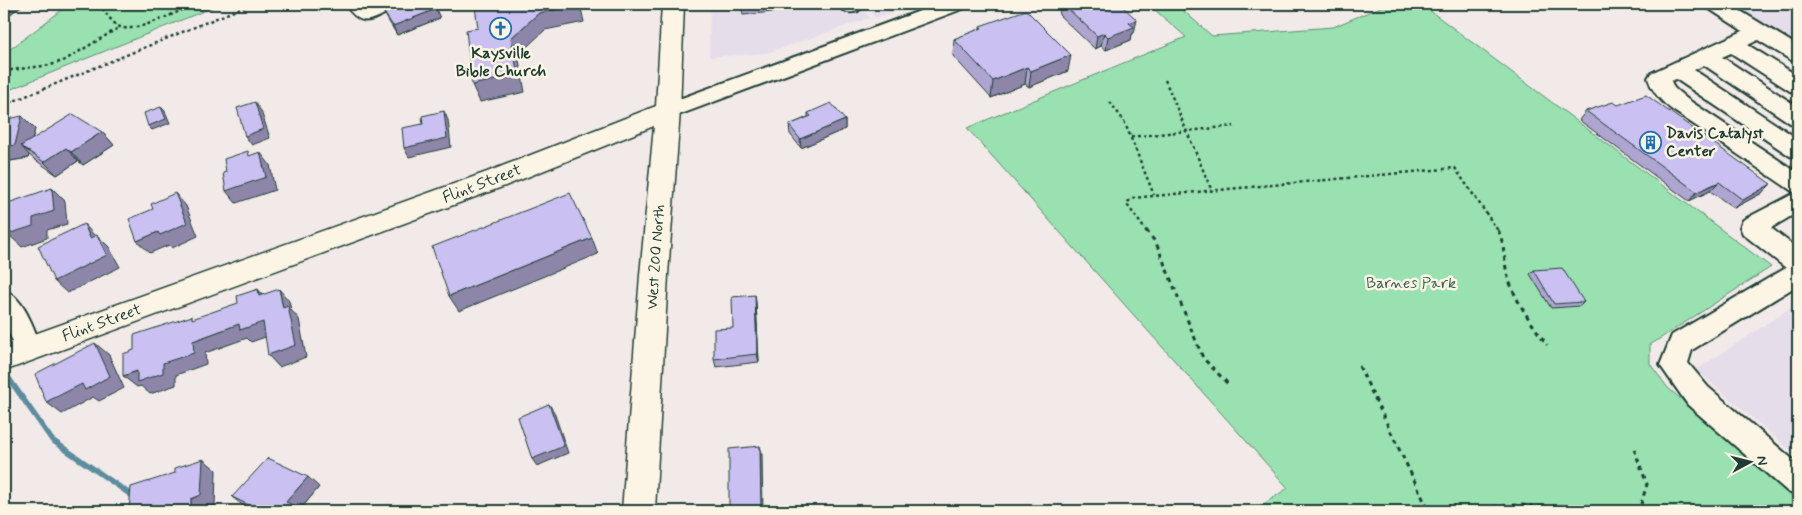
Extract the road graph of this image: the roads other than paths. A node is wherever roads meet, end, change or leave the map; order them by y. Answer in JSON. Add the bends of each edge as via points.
{"nodes":[{"id":1,"x":355,"y":4,"type":"edge"},
{"id":2,"x":390,"y":4,"type":"edge"},
{"id":3,"x":673,"y":4,"type":"edge"},
{"id":4,"x":958,"y":4,"type":"edge"},
{"id":5,"x":1715,"y":4,"type":"edge"},
{"id":6,"x":1760,"y":31,"type":"junction"},
{"id":7,"x":1732,"y":44,"type":"junction"},
{"id":8,"x":1798,"y":55,"type":"edge"},
{"id":9,"x":1705,"y":56,"type":"junction"},
{"id":10,"x":1676,"y":69,"type":"junction"},
{"id":11,"x":1798,"y":86,"type":"edge"},
{"id":12,"x":668,"y":111,"type":"junction"},
{"id":13,"x":1798,"y":117,"type":"edge"},
{"id":14,"x":1798,"y":150,"type":"edge"},
{"id":15,"x":1798,"y":186,"type":"edge"},
{"id":16,"x":1798,"y":201,"type":"edge"},
{"id":17,"x":1798,"y":263,"type":"edge"},
{"id":18,"x":1798,"y":273,"type":"edge"},
{"id":19,"x":4,"y":301,"type":"edge"},
{"id":20,"x":29,"y":349,"type":"junction"},
{"id":21,"x":4,"y":358,"type":"edge"},
{"id":22,"x":1798,"y":482,"type":"edge"},
{"id":23,"x":639,"y":511,"type":"edge"}],
"edges":[{"from":1,"to":2,"type":"street","via":[[364,15]]},
{"from":3,"to":12,"type":"main road","name":"West 200 North"},
{"from":4,"to":12,"type":"street","name":"Flint Street"},
{"from":5,"to":6,"type":"street"},
{"from":6,"to":7,"type":"street"},
{"from":6,"to":8,"type":"street"},
{"from":7,"to":9,"type":"street"},
{"from":7,"to":11,"type":"street"},
{"from":9,"to":10,"type":"street"},
{"from":9,"to":13,"type":"street"},
{"from":10,"to":14,"type":"street"},
{"from":10,"to":15,"type":"street","via":[[1660,78],[1667,94]]},
{"from":12,"to":20,"type":"main road","name":"Flint Street","via":[[468,189]]},
{"from":12,"to":23,"type":"main road","name":"West 200 North"},
{"from":16,"to":17,"type":"street","via":[[1752,227]]},
{"from":18,"to":22,"type":"street","via":[[1681,343],[1674,365],[1698,396]]},
{"from":19,"to":20,"type":"street"},
{"from":20,"to":21,"type":"main road","name":"Flint Street"}]}
